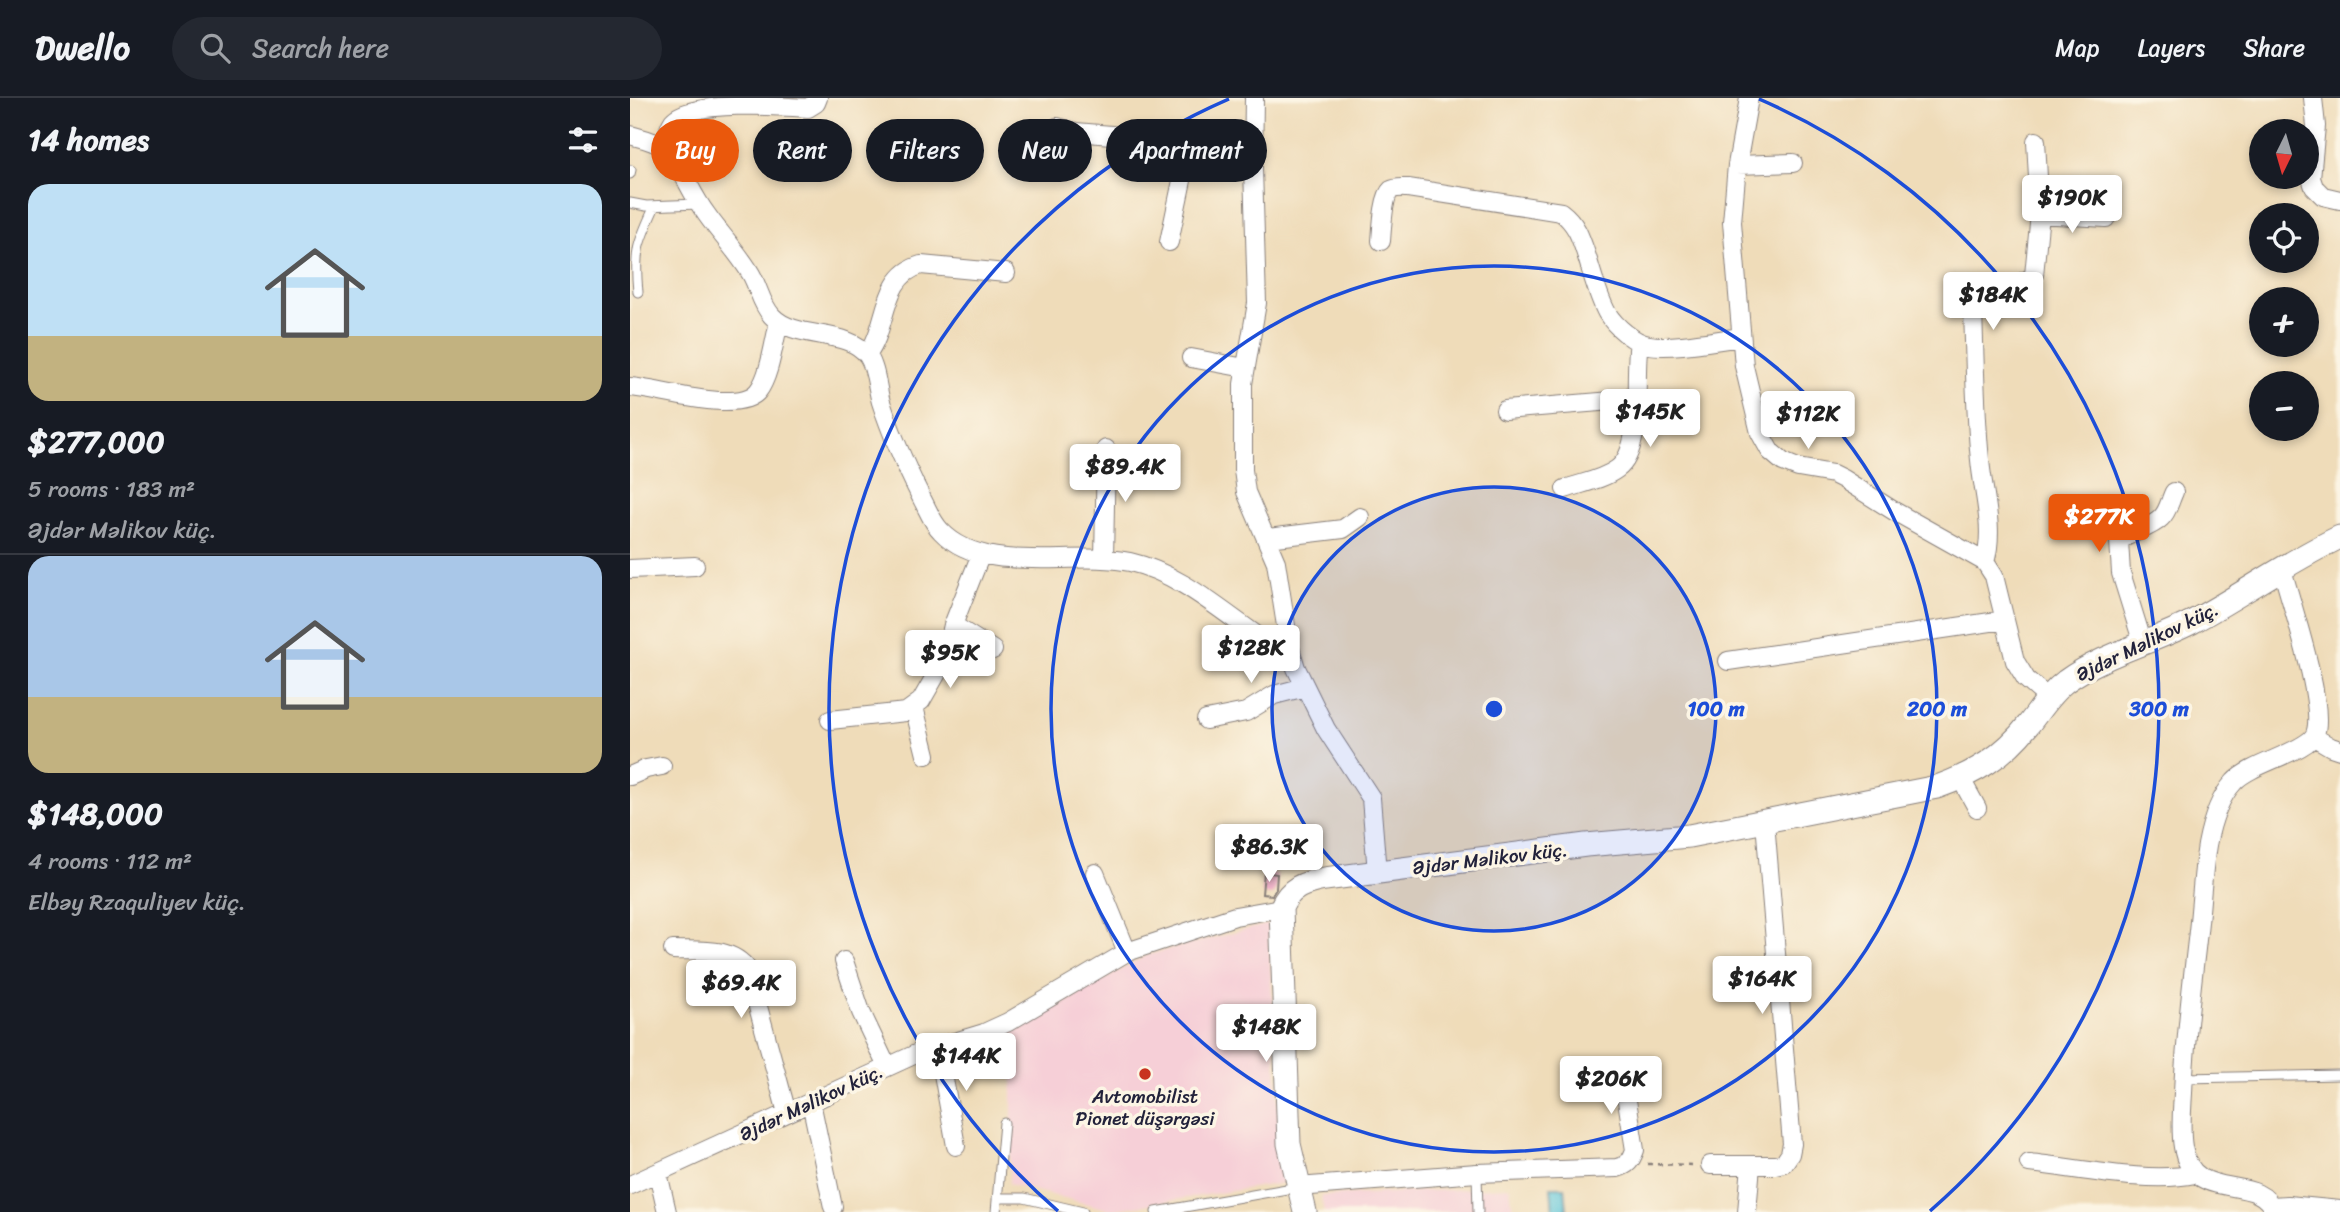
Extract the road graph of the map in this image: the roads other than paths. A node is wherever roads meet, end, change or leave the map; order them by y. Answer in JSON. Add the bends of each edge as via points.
{"nodes":[{"id":1,"x":818,"y":98,"type":"edge"},
{"id":2,"x":1254,"y":98,"type":"edge"},
{"id":3,"x":1749,"y":98,"type":"edge"},
{"id":4,"x":2313,"y":98,"type":"edge"},
{"id":5,"x":676,"y":119,"type":"edge"},
{"id":6,"x":1254,"y":119,"type":"edge"},
{"id":7,"x":630,"y":135,"type":"edge"},
{"id":8,"x":2036,"y":141,"type":"dead end"},
{"id":9,"x":651,"y":142,"type":"edge"},
{"id":10,"x":1793,"y":163,"type":"dead end"},
{"id":11,"x":1737,"y":165,"type":"junction"},
{"id":12,"x":687,"y":182,"type":"edge"},
{"id":13,"x":1182,"y":182,"type":"edge"},
{"id":14,"x":1253,"y":182,"type":"edge"},
{"id":15,"x":2340,"y":200,"type":"edge"},
{"id":16,"x":630,"y":203,"type":"edge"},
{"id":17,"x":699,"y":204,"type":"junction"},
{"id":18,"x":655,"y":206,"type":"junction"},
{"id":19,"x":2040,"y":214,"type":"junction"},
{"id":20,"x":2106,"y":218,"type":"dead end"},
{"id":21,"x":1381,"y":241,"type":"dead end"},
{"id":22,"x":1169,"y":242,"type":"dead end"},
{"id":23,"x":1006,"y":273,"type":"dead end"},
{"id":24,"x":638,"y":292,"type":"dead end"},
{"id":25,"x":779,"y":322,"type":"junction"},
{"id":26,"x":1741,"y":337,"type":"junction"},
{"id":27,"x":1639,"y":342,"type":"junction"},
{"id":28,"x":867,"y":355,"type":"junction"},
{"id":29,"x":1191,"y":358,"type":"dead end"},
{"id":30,"x":1245,"y":368,"type":"junction"},
{"id":31,"x":630,"y":387,"type":"edge"},
{"id":32,"x":1636,"y":399,"type":"junction"},
{"id":33,"x":1505,"y":410,"type":"dead end"},
{"id":34,"x":1106,"y":449,"type":"dead end"},
{"id":35,"x":1565,"y":489,"type":"dead end"},
{"id":36,"x":2174,"y":492,"type":"dead end"},
{"id":37,"x":1360,"y":517,"type":"dead end"},
{"id":38,"x":2340,"y":537,"type":"edge"},
{"id":39,"x":1268,"y":538,"type":"junction"},
{"id":40,"x":981,"y":554,"type":"junction"},
{"id":41,"x":1104,"y":559,"type":"junction"},
{"id":42,"x":1985,"y":562,"type":"junction"},
{"id":43,"x":695,"y":566,"type":"dead end"},
{"id":44,"x":630,"y":569,"type":"edge"},
{"id":45,"x":2282,"y":569,"type":"junction"},
{"id":46,"x":2004,"y":620,"type":"junction"},
{"id":47,"x":953,"y":625,"type":"junction"},
{"id":48,"x":2143,"y":644,"type":"junction"},
{"id":49,"x":1289,"y":645,"type":"junction"},
{"id":50,"x":993,"y":650,"type":"dead end"},
{"id":51,"x":1728,"y":661,"type":"dead end"},
{"id":52,"x":1305,"y":687,"type":"junction"},
{"id":53,"x":2048,"y":698,"type":"junction"},
{"id":54,"x":914,"y":707,"type":"junction"},
{"id":55,"x":830,"y":720,"type":"dead end"},
{"id":56,"x":1206,"y":720,"type":"dead end"},
{"id":57,"x":2314,"y":737,"type":"junction"},
{"id":58,"x":2340,"y":750,"type":"edge"},
{"id":59,"x":926,"y":755,"type":"dead end"},
{"id":60,"x":662,"y":766,"type":"dead end"},
{"id":61,"x":630,"y":776,"type":"edge"},
{"id":62,"x":1961,"y":779,"type":"junction"},
{"id":63,"x":1977,"y":808,"type":"dead end"},
{"id":64,"x":1765,"y":822,"type":"junction"},
{"id":65,"x":1095,"y":873,"type":"dead end"},
{"id":66,"x":1377,"y":873,"type":"junction"},
{"id":67,"x":1281,"y":908,"type":"junction"},
{"id":68,"x":673,"y":950,"type":"dead end"},
{"id":69,"x":1127,"y":952,"type":"junction"},
{"id":70,"x":844,"y":961,"type":"dead end"},
{"id":71,"x":938,"y":1046,"type":"junction"},
{"id":72,"x":887,"y":1067,"type":"junction"},
{"id":73,"x":2340,"y":1074,"type":"edge"},
{"id":74,"x":1623,"y":1076,"type":"dead end"},
{"id":75,"x":2183,"y":1078,"type":"junction"},
{"id":76,"x":811,"y":1102,"type":"junction"},
{"id":77,"x":787,"y":1113,"type":"junction"},
{"id":78,"x":1004,"y":1123,"type":"dead end"},
{"id":79,"x":956,"y":1146,"type":"dead end"},
{"id":80,"x":2029,"y":1163,"type":"dead end"},
{"id":81,"x":1710,"y":1165,"type":"road end"},
{"id":82,"x":1751,"y":1165,"type":"junction"},
{"id":83,"x":658,"y":1173,"type":"junction"},
{"id":84,"x":1477,"y":1173,"type":"junction"},
{"id":85,"x":2195,"y":1174,"type":"junction"},
{"id":86,"x":630,"y":1185,"type":"edge"},
{"id":87,"x":1298,"y":1187,"type":"junction"},
{"id":88,"x":997,"y":1198,"type":"junction"},
{"id":89,"x":833,"y":1207,"type":"dead end"},
{"id":90,"x":2272,"y":1209,"type":"edge"},
{"id":91,"x":2340,"y":1210,"type":"edge"},
{"id":92,"x":667,"y":1212,"type":"edge"},
{"id":93,"x":996,"y":1212,"type":"edge"},
{"id":94,"x":1083,"y":1212,"type":"edge"},
{"id":95,"x":1156,"y":1212,"type":"edge"},
{"id":96,"x":1304,"y":1212,"type":"edge"},
{"id":97,"x":1478,"y":1212,"type":"edge"},
{"id":98,"x":1747,"y":1212,"type":"edge"}],
"edges":[{"from":1,"to":5,"type":"street","via":[[808,108],[719,107]]},
{"from":2,"to":6,"type":"street"},
{"from":3,"to":11,"type":"street"},
{"from":4,"to":15,"type":"street","via":[[2316,125],[2311,178],[2323,196]]},
{"from":7,"to":9,"type":"street"},
{"from":8,"to":19,"type":"street"},
{"from":10,"to":11,"type":"street"},
{"from":11,"to":26,"type":"street","via":[[1732,222]]},
{"from":12,"to":17,"type":"street"},
{"from":13,"to":22,"type":"street"},
{"from":14,"to":30,"type":"street","via":[[1257,303]]},
{"from":16,"to":18,"type":"lane"},
{"from":17,"to":18,"type":"lane"},
{"from":17,"to":25,"type":"street","via":[[735,248],[764,305]]},
{"from":18,"to":24,"type":"lane","via":[[635,260]]},
{"from":19,"to":20,"type":"street"},
{"from":19,"to":42,"type":"street","via":[[2034,275],[2021,284],[1983,288],[1974,300],[1979,449],[1990,530]]},
{"from":21,"to":27,"type":"street","via":[[1386,199],[1395,188],[1561,212],[1578,230],[1608,315]]},
{"from":23,"to":28,"type":"street","via":[[921,265],[910,268],[892,289]]},
{"from":25,"to":28,"type":"street","via":[[850,343]]},
{"from":25,"to":31,"type":"street","via":[[764,383],[750,398],[712,400]]},
{"from":26,"to":27,"type":"street","via":[[1664,346]]},
{"from":26,"to":42,"type":"street","via":[[1750,399],[1770,451],[1798,468],[1843,478]]},
{"from":27,"to":32,"type":"street"},
{"from":28,"to":40,"type":"street","via":[[893,440],[933,520],[950,540]]},
{"from":29,"to":30,"type":"street"},
{"from":30,"to":39,"type":"street","via":[[1243,470],[1251,508]]},
{"from":32,"to":33,"type":"street"},
{"from":32,"to":35,"type":"street","via":[[1632,444],[1624,463],[1604,477]]},
{"from":34,"to":41,"type":"street"},
{"from":36,"to":48,"type":"street","via":[[2160,520],[2119,541],[2121,573]]},
{"from":37,"to":39,"type":"street","via":[[1343,529]]},
{"from":38,"to":45,"type":"street","name":"Əjdər Məlikov küç."},
{"from":39,"to":49,"type":"street"},
{"from":40,"to":41,"type":"street"},
{"from":40,"to":47,"type":"street"},
{"from":41,"to":49,"type":"street","via":[[1129,562],[1177,581],[1262,639]]},
{"from":42,"to":46,"type":"street","via":[[1994,576]]},
{"from":43,"to":44,"type":"street"},
{"from":45,"to":48,"type":"street","name":"Əjdər Məlikov küç.","via":[[2194,621]]},
{"from":45,"to":57,"type":"street","via":[[2314,689],[2319,717]]},
{"from":46,"to":51,"type":"street"},
{"from":46,"to":53,"type":"street","via":[[2021,673]]},
{"from":47,"to":50,"type":"street"},
{"from":47,"to":54,"type":"street","via":[[945,659]]},
{"from":48,"to":53,"type":"street","name":"Əjdər Məlikov küç.","via":[[2084,670]]},
{"from":49,"to":52,"type":"street"},
{"from":52,"to":56,"type":"street","via":[[1274,695],[1246,712]]},
{"from":52,"to":66,"type":"street","via":[[1371,798]]},
{"from":53,"to":62,"type":"street","name":"Əjdər Məlikov küç.","via":[[2015,740],[1981,769]]},
{"from":54,"to":55,"type":"street","via":[[906,712]]},
{"from":54,"to":59,"type":"street"},
{"from":57,"to":58,"type":"street"},
{"from":57,"to":75,"type":"street","via":[[2234,782],[2214,817],[2207,845]]},
{"from":60,"to":61,"type":"street"},
{"from":62,"to":63,"type":"street"},
{"from":62,"to":64,"type":"street","name":"Əjdər Məlikov küç."},
{"from":64,"to":66,"type":"street","name":"Əjdər Məlikov küç.","via":[[1689,836]]},
{"from":64,"to":82,"type":"street","via":[[1791,1144],[1784,1163]]},
{"from":65,"to":69,"type":"street"},
{"from":66,"to":67,"type":"street","name":"Əjdər Məlikov küç.","via":[[1306,882],[1293,888]]},
{"from":67,"to":69,"type":"street","name":"Əjdər Məlikov küç.","via":[[1243,914]]},
{"from":67,"to":87,"type":"street","via":[[1289,1144]]},
{"from":68,"to":77,"type":"street","via":[[729,954],[748,970]]},
{"from":69,"to":71,"type":"street","name":"Əjdər Məlikov küç.","via":[[1008,1022]]},
{"from":70,"to":72,"type":"street"},
{"from":71,"to":72,"type":"street","name":"Əjdər Məlikov küç."},
{"from":71,"to":79,"type":"street"},
{"from":72,"to":76,"type":"street","name":"Əjdər Məlikov küç."},
{"from":73,"to":75,"type":"lane"},
{"from":74,"to":84,"type":"street","via":[[1635,1150],[1625,1166]]},
{"from":75,"to":85,"type":"street","via":[[2183,1148]]},
{"from":76,"to":77,"type":"street","name":"Əjdər Məlikov küç."},
{"from":76,"to":89,"type":"street"},
{"from":77,"to":83,"type":"street","name":"Əjdər Məlikov küç."},
{"from":78,"to":88,"type":"lane"},
{"from":80,"to":85,"type":"street","via":[[2154,1177]]},
{"from":81,"to":82,"type":"street"},
{"from":82,"to":98,"type":"street"},
{"from":83,"to":86,"type":"street","name":"Əjdər Məlikov küç."},
{"from":83,"to":92,"type":"street"},
{"from":84,"to":87,"type":"street"},
{"from":84,"to":97,"type":"lane"},
{"from":85,"to":90,"type":"street","via":[[2207,1182],[2262,1196]]},
{"from":87,"to":95,"type":"lane"},
{"from":87,"to":96,"type":"street"},
{"from":88,"to":93,"type":"lane"},
{"from":88,"to":94,"type":"lane","via":[[1024,1198]]},
{"from":90,"to":91,"type":"street","via":[[2288,1205]]}]}
